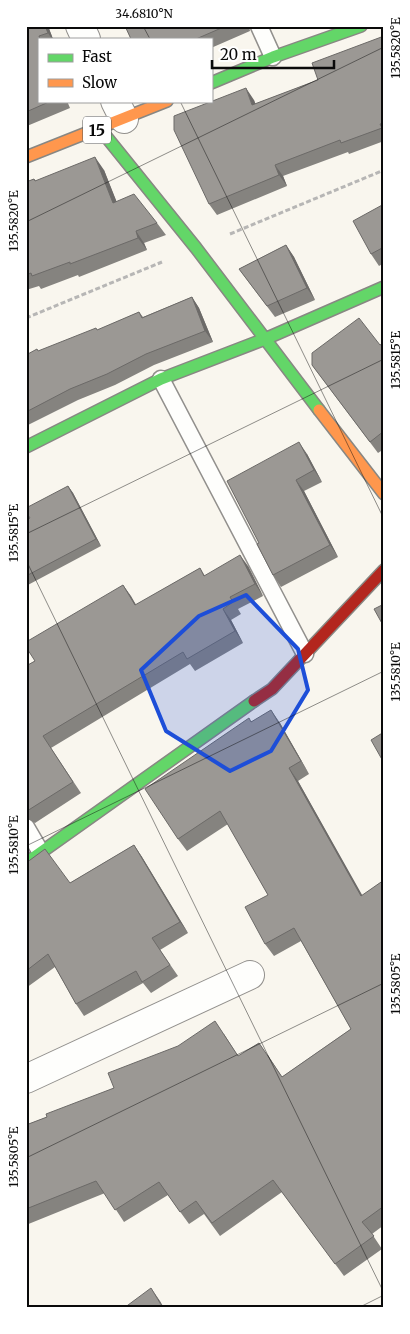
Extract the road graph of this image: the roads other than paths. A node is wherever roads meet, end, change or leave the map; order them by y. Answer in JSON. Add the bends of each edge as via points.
{"nodes":[{"id":1,"x":80,"y":26,"type":"edge"},
{"id":2,"x":259,"y":26,"type":"edge"},
{"id":3,"x":360,"y":26,"type":"edge"},
{"id":4,"x":86,"y":38,"type":"edge"},
{"id":5,"x":273,"y":57,"type":"junction"},
{"id":6,"x":212,"y":83,"type":"edge"},
{"id":7,"x":163,"y":102,"type":"edge"},
{"id":8,"x":113,"y":116,"type":"edge"},
{"id":9,"x":26,"y":157,"type":"edge"},
{"id":10,"x":384,"y":288,"type":"edge"},
{"id":11,"x":265,"y":339,"type":"junction"},
{"id":12,"x":161,"y":380,"type":"junction"},
{"id":13,"x":26,"y":447,"type":"edge"},
{"id":14,"x":384,"y":494,"type":"edge"},
{"id":15,"x":384,"y":570,"type":"edge"},
{"id":16,"x":305,"y":654,"type":"junction"},
{"id":17,"x":26,"y":826,"type":"edge"},
{"id":18,"x":40,"y":852,"type":"junction"},
{"id":19,"x":26,"y":863,"type":"edge"},
{"id":20,"x":250,"y":975,"type":"dead end"},
{"id":21,"x":26,"y":1079,"type":"edge"}],
"edges":[{"from":1,"to":4,"type":"street"},
{"from":2,"to":5,"type":"lane"},
{"from":3,"to":5,"type":"street"},
{"from":5,"to":6,"type":"street"},
{"from":7,"to":8,"type":"street","number":"15"},
{"from":8,"to":9,"type":"street","number":"15"},
{"from":8,"to":11,"type":"street","via":[[196,248]]},
{"from":10,"to":11,"type":"street"},
{"from":11,"to":12,"type":"street"},
{"from":11,"to":14,"type":"street"},
{"from":12,"to":13,"type":"street"},
{"from":12,"to":16,"type":"lane"},
{"from":15,"to":16,"type":"street"},
{"from":16,"to":18,"type":"street","via":[[272,689]]},
{"from":17,"to":18,"type":"lane"},
{"from":18,"to":19,"type":"street"},
{"from":20,"to":21,"type":"street"}]}
